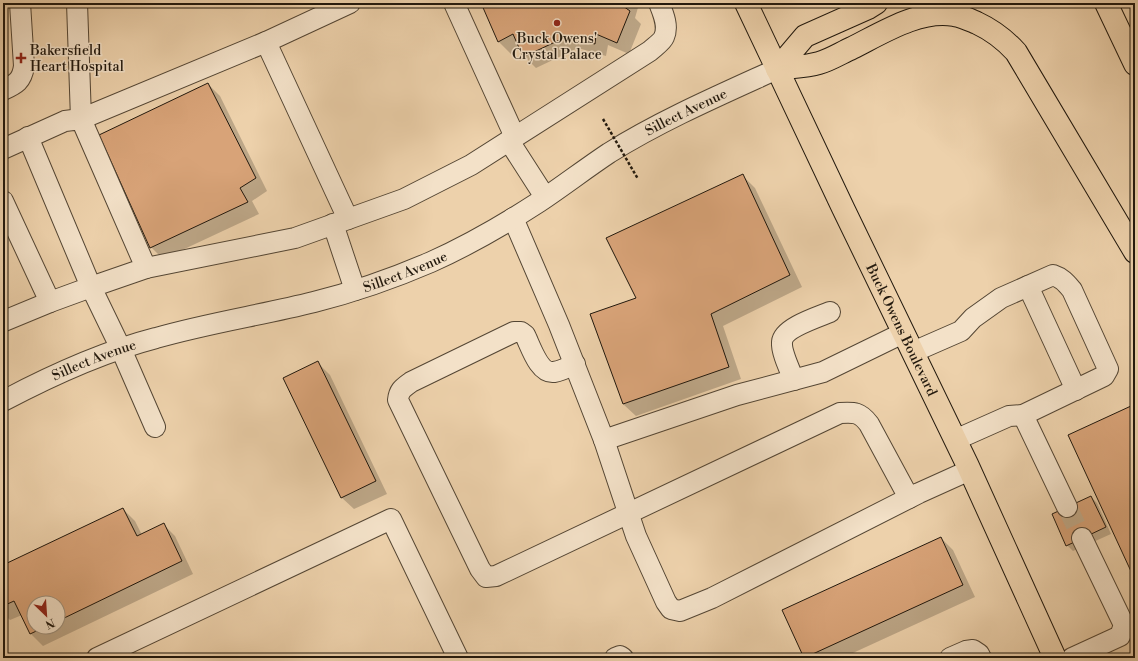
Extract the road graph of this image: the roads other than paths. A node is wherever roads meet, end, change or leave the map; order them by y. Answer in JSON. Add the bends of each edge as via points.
{"nodes":[{"id":1,"x":20,"y":3,"type":"edge"},
{"id":2,"x":78,"y":3,"type":"edge"},
{"id":3,"x":350,"y":3,"type":"edge"},
{"id":4,"x":454,"y":3,"type":"edge"},
{"id":5,"x":659,"y":3,"type":"edge"},
{"id":6,"x":746,"y":3,"type":"edge"},
{"id":7,"x":876,"y":3,"type":"edge"},
{"id":8,"x":1106,"y":3,"type":"edge"},
{"id":9,"x":266,"y":42,"type":"junction"},
{"id":10,"x":1135,"y":64,"type":"edge"},
{"id":11,"x":776,"y":69,"type":"junction"},
{"id":12,"x":3,"y":90,"type":"edge"},
{"id":13,"x":81,"y":119,"type":"junction"},
{"id":14,"x":28,"y":137,"type":"junction"},
{"id":15,"x":512,"y":139,"type":"junction"},
{"id":16,"x":3,"y":149,"type":"edge"},
{"id":17,"x":546,"y":198,"type":"junction"},
{"id":18,"x":3,"y":201,"type":"edge"},
{"id":19,"x":513,"y":218,"type":"junction"},
{"id":20,"x":341,"y":222,"type":"junction"},
{"id":21,"x":1135,"y":252,"type":"edge"},
{"id":22,"x":146,"y":268,"type":"junction"},
{"id":23,"x":1028,"y":286,"type":"junction"},
{"id":24,"x":91,"y":287,"type":"junction"},
{"id":25,"x":355,"y":290,"type":"junction"},
{"id":26,"x":50,"y":302,"type":"junction"},
{"id":27,"x":830,"y":312,"type":"dead end"},
{"id":28,"x":4,"y":319,"type":"edge"},
{"id":29,"x":903,"y":333,"type":"junction"},
{"id":30,"x":121,"y":349,"type":"junction"},
{"id":31,"x":913,"y":352,"type":"junction"},
{"id":32,"x":575,"y":364,"type":"junction"},
{"id":33,"x":794,"y":380,"type":"junction"},
{"id":34,"x":1076,"y":390,"type":"junction"},
{"id":35,"x":3,"y":401,"type":"edge"},
{"id":36,"x":1023,"y":415,"type":"junction"},
{"id":37,"x":155,"y":427,"type":"dead end"},
{"id":38,"x":604,"y":440,"type":"junction"},
{"id":39,"x":955,"y":440,"type":"junction"},
{"id":40,"x":970,"y":470,"type":"junction"},
{"id":41,"x":909,"y":498,"type":"junction"},
{"id":42,"x":1067,"y":507,"type":"tunnel mouth"},
{"id":43,"x":628,"y":512,"type":"junction"},
{"id":44,"x":1082,"y":538,"type":"tunnel mouth"},
{"id":45,"x":97,"y":658,"type":"edge"},
{"id":46,"x":458,"y":658,"type":"edge"},
{"id":47,"x":615,"y":658,"type":"edge"},
{"id":48,"x":623,"y":658,"type":"edge"},
{"id":49,"x":950,"y":658,"type":"edge"},
{"id":50,"x":981,"y":658,"type":"edge"},
{"id":51,"x":1055,"y":658,"type":"edge"},
{"id":52,"x":1072,"y":658,"type":"edge"}],
"edges":[{"from":1,"to":12,"type":"street","via":[[23,75],[18,82]]},
{"from":2,"to":13,"type":"street"},
{"from":3,"to":9,"type":"street"},
{"from":4,"to":15,"type":"street"},
{"from":5,"to":15,"type":"street","via":[[666,25],[664,38],[650,51]]},
{"from":6,"to":11,"type":"main road","name":"Buck Owens Boulevard"},
{"from":7,"to":11,"type":"main road","via":[[805,36]]},
{"from":8,"to":10,"type":"main road"},
{"from":9,"to":13,"type":"street"},
{"from":9,"to":20,"type":"street"},
{"from":11,"to":17,"type":"street","name":"Sillect Avenue","via":[[644,132]]},
{"from":11,"to":21,"type":"main road","via":[[819,63],[901,24],[922,17],[954,15],[980,25],[1016,52]]},
{"from":11,"to":29,"type":"main road","name":"Buck Owens Boulevard"},
{"from":13,"to":14,"type":"street","via":[[65,122]]},
{"from":13,"to":22,"type":"street"},
{"from":14,"to":16,"type":"street"},
{"from":14,"to":24,"type":"street"},
{"from":15,"to":17,"type":"street"},
{"from":15,"to":20,"type":"street","via":[[471,165],[404,200]]},
{"from":17,"to":19,"type":"street","name":"Sillect Avenue"},
{"from":18,"to":26,"type":"street"},
{"from":19,"to":25,"type":"street","name":"Sillect Avenue","via":[[431,262]]},
{"from":19,"to":32,"type":"street"},
{"from":20,"to":22,"type":"street","via":[[295,238]]},
{"from":20,"to":25,"type":"street"},
{"from":22,"to":24,"type":"street"},
{"from":23,"to":31,"type":"street","via":[[1001,298],[961,331]]},
{"from":23,"to":34,"type":"street"},
{"from":23,"to":34,"type":"street","via":[[1052,275],[1059,277],[1072,290],[1108,369],[1104,376]]},
{"from":24,"to":26,"type":"street"},
{"from":24,"to":30,"type":"street"},
{"from":25,"to":30,"type":"street","name":"Sillect Avenue","via":[[315,302],[154,338]]},
{"from":26,"to":28,"type":"street"},
{"from":27,"to":33,"type":"street","via":[[796,326],[784,334],[782,346]]},
{"from":29,"to":31,"type":"main road","name":"Buck Owens Boulevard"},
{"from":29,"to":33,"type":"street","via":[[823,372]]},
{"from":30,"to":35,"type":"street","name":"Sillect Avenue","via":[[39,382]]},
{"from":30,"to":37,"type":"street"},
{"from":31,"to":39,"type":"main road","name":"Buck Owens Boulevard"},
{"from":32,"to":38,"type":"street"},
{"from":32,"to":43,"type":"street","via":[[554,372],[546,371],[540,367],[525,335],[514,332],[411,382],[398,393],[398,400],[486,577],[496,576]]},
{"from":33,"to":38,"type":"street","via":[[737,395]]},
{"from":34,"to":36,"type":"street"},
{"from":36,"to":39,"type":"street","via":[[1010,416]]},
{"from":36,"to":42,"type":"street"},
{"from":38,"to":43,"type":"street"},
{"from":39,"to":40,"type":"main road","name":"Buck Owens Boulevard"},
{"from":40,"to":41,"type":"street"},
{"from":40,"to":51,"type":"main road","name":"Buck Owens Boulevard"},
{"from":41,"to":43,"type":"street","via":[[869,424],[863,416],[849,412],[831,417]]},
{"from":41,"to":43,"type":"street","via":[[712,598],[680,611],[671,609],[666,602]]},
{"from":44,"to":52,"type":"street","via":[[1124,625],[1120,636]]},
{"from":45,"to":46,"type":"street","via":[[391,518]]},
{"from":47,"to":48,"type":"street"},
{"from":49,"to":50,"type":"street","via":[[973,650]]}]}
